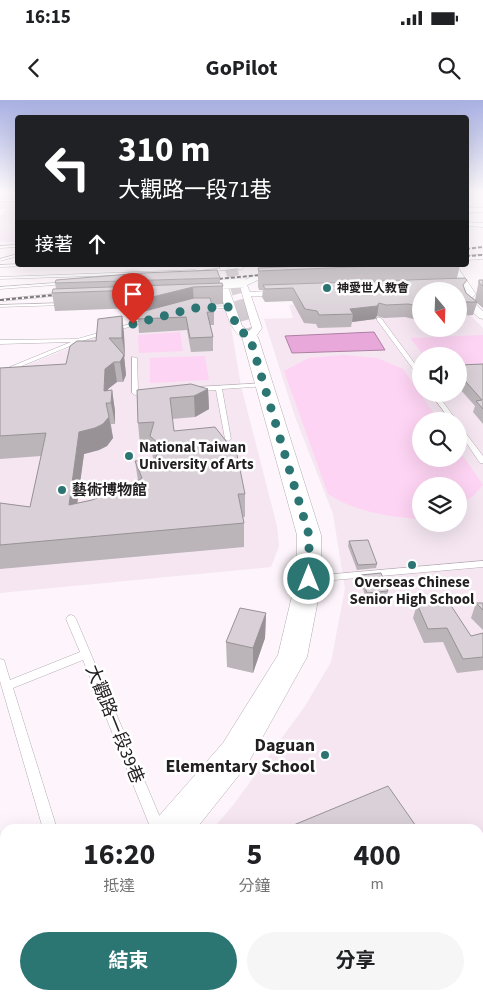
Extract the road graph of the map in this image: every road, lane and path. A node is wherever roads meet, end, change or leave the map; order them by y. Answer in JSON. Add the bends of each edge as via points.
{"nodes":[{"id":1,"x":15,"y":246,"type":"edge"},
{"id":2,"x":0,"y":247,"type":"edge"},
{"id":3,"x":15,"y":255,"type":"edge"},
{"id":4,"x":483,"y":257,"type":"edge"},
{"id":5,"x":0,"y":258,"type":"edge"},
{"id":6,"x":469,"y":258,"type":"edge"},
{"id":7,"x":0,"y":266,"type":"edge"},
{"id":8,"x":15,"y":266,"type":"edge"},
{"id":9,"x":218,"y":267,"type":"edge"},
{"id":10,"x":453,"y":267,"type":"edge"},
{"id":11,"x":202,"y":270,"type":"junction"},
{"id":12,"x":294,"y":274,"type":"edge"},
{"id":13,"x":0,"y":278,"type":"edge"},
{"id":14,"x":87,"y":281,"type":"edge"},
{"id":15,"x":77,"y":282,"type":"edge"},
{"id":16,"x":243,"y":283,"type":"junction"},
{"id":17,"x":0,"y":288,"type":"edge"},
{"id":18,"x":300,"y":292,"type":"edge"},
{"id":19,"x":68,"y":294,"type":"edge"},
{"id":20,"x":251,"y":298,"type":"junction"},
{"id":21,"x":0,"y":300,"type":"edge"},
{"id":22,"x":225,"y":301,"type":"junction"},
{"id":23,"x":69,"y":303,"type":"edge"},
{"id":24,"x":0,"y":306,"type":"edge"},
{"id":25,"x":194,"y":308,"type":"edge"},
{"id":26,"x":482,"y":314,"type":"edge"},
{"id":27,"x":160,"y":317,"type":"edge"},
{"id":28,"x":379,"y":319,"type":"edge"},
{"id":29,"x":250,"y":338,"type":"junction"},
{"id":30,"x":80,"y":340,"type":"junction"},
{"id":31,"x":0,"y":342,"type":"edge"},
{"id":32,"x":134,"y":358,"type":"dead end"},
{"id":33,"x":412,"y":364,"type":"edge"},
{"id":34,"x":0,"y":373,"type":"edge"},
{"id":35,"x":264,"y":385,"type":"junction"},
{"id":36,"x":220,"y":388,"type":"junction"},
{"id":37,"x":191,"y":389,"type":"edge"},
{"id":38,"x":154,"y":392,"type":"edge"},
{"id":39,"x":228,"y":439,"type":"dead end"},
{"id":40,"x":467,"y":439,"type":"edge"},
{"id":41,"x":483,"y":461,"type":"edge"},
{"id":42,"x":483,"y":564,"type":"edge"},
{"id":43,"x":309,"y":579,"type":"junction"},
{"id":44,"x":71,"y":619,"type":"dead end"},
{"id":45,"x":86,"y":654,"type":"junction"},
{"id":46,"x":0,"y":663,"type":"edge"},
{"id":47,"x":7,"y":686,"type":"junction"},
{"id":48,"x":48,"y":824,"type":"edge"},
{"id":49,"x":156,"y":824,"type":"edge"},
{"id":50,"x":176,"y":824,"type":"edge"}],
"edges":[{"from":1,"to":2,"type":"lane"},
{"from":3,"to":5,"type":"lane"},
{"from":4,"to":6,"type":"street"},
{"from":7,"to":8,"type":"lane"},
{"from":9,"to":11,"type":"lane"},
{"from":10,"to":26,"type":"street","via":[[462,285],[473,295],[467,298],[468,303]]},
{"from":11,"to":13,"type":"lane"},
{"from":11,"to":14,"type":"lane"},
{"from":12,"to":16,"type":"street","via":[[256,278]]},
{"from":15,"to":17,"type":"lane"},
{"from":16,"to":20,"type":"street"},
{"from":16,"to":22,"type":"street","bridge":true,"via":[[223,284]]},
{"from":18,"to":20,"type":"street"},
{"from":19,"to":21,"type":"lane"},
{"from":20,"to":29,"type":"street","via":[[257,328]]},
{"from":22,"to":25,"type":"lane"},
{"from":22,"to":29,"type":"street","via":[[237,328]]},
{"from":23,"to":24,"type":"lane"},
{"from":27,"to":30,"type":"lane"},
{"from":28,"to":33,"type":"lane"},
{"from":29,"to":35,"type":"main road"},
{"from":30,"to":31,"type":"lane"},
{"from":30,"to":34,"type":"lane"},
{"from":32,"to":38,"type":"lane","via":[[135,393]]},
{"from":35,"to":36,"type":"lane"},
{"from":35,"to":43,"type":"main road","via":[[309,535]]},
{"from":36,"to":37,"type":"lane"},
{"from":36,"to":39,"type":"lane"},
{"from":40,"to":41,"type":"lane"},
{"from":42,"to":43,"type":"lane"},
{"from":43,"to":50,"type":"main road","via":[[292,658],[235,754]]},
{"from":44,"to":45,"type":"lane","name":"大觀路一段39巷"},
{"from":45,"to":47,"type":"lane"},
{"from":45,"to":49,"type":"lane","name":"大觀路一段39巷"},
{"from":46,"to":47,"type":"lane"},
{"from":47,"to":48,"type":"lane"}]}
